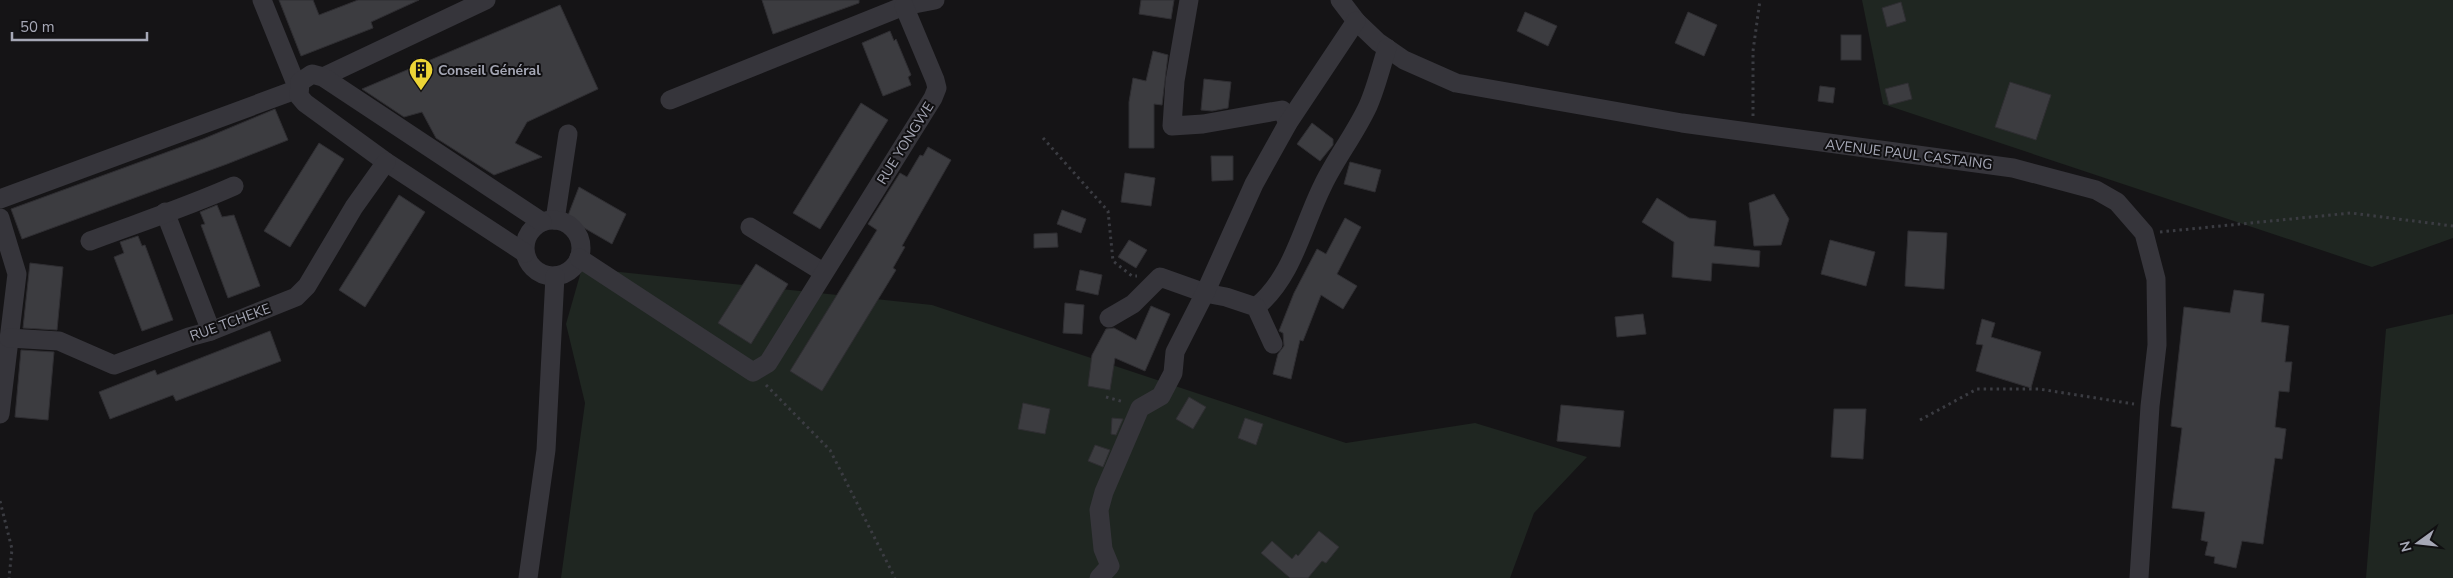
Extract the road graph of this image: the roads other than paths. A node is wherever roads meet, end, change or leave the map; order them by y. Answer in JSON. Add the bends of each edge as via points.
{"nodes":[{"id":1,"x":262,"y":0,"type":"edge"},
{"id":2,"x":486,"y":0,"type":"edge"},
{"id":3,"x":935,"y":0,"type":"edge"},
{"id":4,"x":1189,"y":0,"type":"edge"},
{"id":5,"x":1340,"y":0,"type":"edge"},
{"id":6,"x":904,"y":6,"type":"junction"},
{"id":7,"x":1356,"y":21,"type":"junction"},
{"id":8,"x":1387,"y":48,"type":"junction"},
{"id":9,"x":323,"y":77,"type":"junction"},
{"id":10,"x":298,"y":89,"type":"junction"},
{"id":11,"x":670,"y":100,"type":"dead end"},
{"id":12,"x":1288,"y":123,"type":"junction"},
{"id":13,"x":568,"y":134,"type":"dead end"},
{"id":14,"x":386,"y":162,"type":"junction"},
{"id":15,"x":234,"y":186,"type":"dead end"},
{"id":16,"x":0,"y":199,"type":"edge"},
{"id":17,"x":165,"y":212,"type":"junction"},
{"id":18,"x":0,"y":218,"type":"edge"},
{"id":19,"x":548,"y":221,"type":"junction"},
{"id":20,"x":750,"y":227,"type":"dead end"},
{"id":21,"x":90,"y":241,"type":"dead end"},
{"id":22,"x":525,"y":253,"type":"junction"},
{"id":23,"x":579,"y":258,"type":"junction"},
{"id":24,"x":823,"y":272,"type":"junction"},
{"id":25,"x":555,"y":276,"type":"junction"},
{"id":26,"x":1205,"y":293,"type":"junction"},
{"id":27,"x":1256,"y":307,"type":"junction"},
{"id":28,"x":1109,"y":318,"type":"dead end"},
{"id":29,"x":211,"y":331,"type":"junction"},
{"id":30,"x":9,"y":338,"type":"junction"},
{"id":31,"x":1273,"y":344,"type":"dead end"},
{"id":32,"x":0,"y":414,"type":"edge"},
{"id":33,"x":528,"y":578,"type":"edge"},
{"id":34,"x":1099,"y":578,"type":"edge"},
{"id":35,"x":2139,"y":578,"type":"edge"}],
"edges":[{"from":1,"to":10,"type":"street"},
{"from":2,"to":9,"type":"street"},
{"from":3,"to":6,"type":"street"},
{"from":4,"to":12,"type":"street","via":[[1175,81],[1172,126],[1282,110]]},
{"from":5,"to":7,"type":"street","name":"AVENUE PAUL CASTAING"},
{"from":6,"to":11,"type":"street"},
{"from":6,"to":24,"type":"street","name":"RUE YONGWE","via":[[937,88],[928,108]]},
{"from":7,"to":8,"type":"street","name":"AVENUE PAUL CASTAING"},
{"from":7,"to":12,"type":"street"},
{"from":8,"to":27,"type":"street","via":[[1368,105],[1323,185],[1296,252],[1270,295]]},
{"from":8,"to":35,"type":"street","name":"AVENUE PAUL CASTAING","via":[[1425,71],[1456,83],[1753,134],[2013,168],[2096,190],[2117,202],[2144,233],[2156,279],[2156,346]]},
{"from":9,"to":10,"type":"street","via":[[312,74],[305,77]]},
{"from":9,"to":19,"type":"street"},
{"from":10,"to":14,"type":"street","via":[[305,104]]},
{"from":10,"to":16,"type":"street"},
{"from":12,"to":26,"type":"street","via":[[1254,184]]},
{"from":13,"to":19,"type":"street"},
{"from":14,"to":22,"type":"street"},
{"from":14,"to":29,"type":"street","name":"RUE TCHEKE","via":[[354,207],[307,286],[296,297]]},
{"from":15,"to":17,"type":"street"},
{"from":17,"to":21,"type":"street"},
{"from":17,"to":29,"type":"street"},
{"from":18,"to":30,"type":"street","via":[[17,274]]},
{"from":19,"to":22,"type":"street","via":[[534,227],[528,235]]},
{"from":19,"to":23,"type":"street","via":[[571,227],[576,234]]},
{"from":20,"to":24,"type":"street"},
{"from":22,"to":25,"type":"street","via":[[528,263],[536,270]]},
{"from":23,"to":24,"type":"street","name":"RUE YONGWE","via":[[753,372],[768,363]]},
{"from":23,"to":25,"type":"street","via":[[569,271]]},
{"from":25,"to":33,"type":"street","via":[[546,450]]},
{"from":26,"to":27,"type":"street"},
{"from":26,"to":28,"type":"street","via":[[1160,277],[1133,304]]},
{"from":26,"to":34,"type":"street","via":[[1175,352],[1173,373],[1161,396],[1140,408],[1104,492],[1099,510],[1103,549],[1110,566]]},
{"from":27,"to":31,"type":"street"},
{"from":29,"to":30,"type":"street","name":"RUE TCHEKE","via":[[114,365],[59,341]]},
{"from":30,"to":32,"type":"street"}]}
